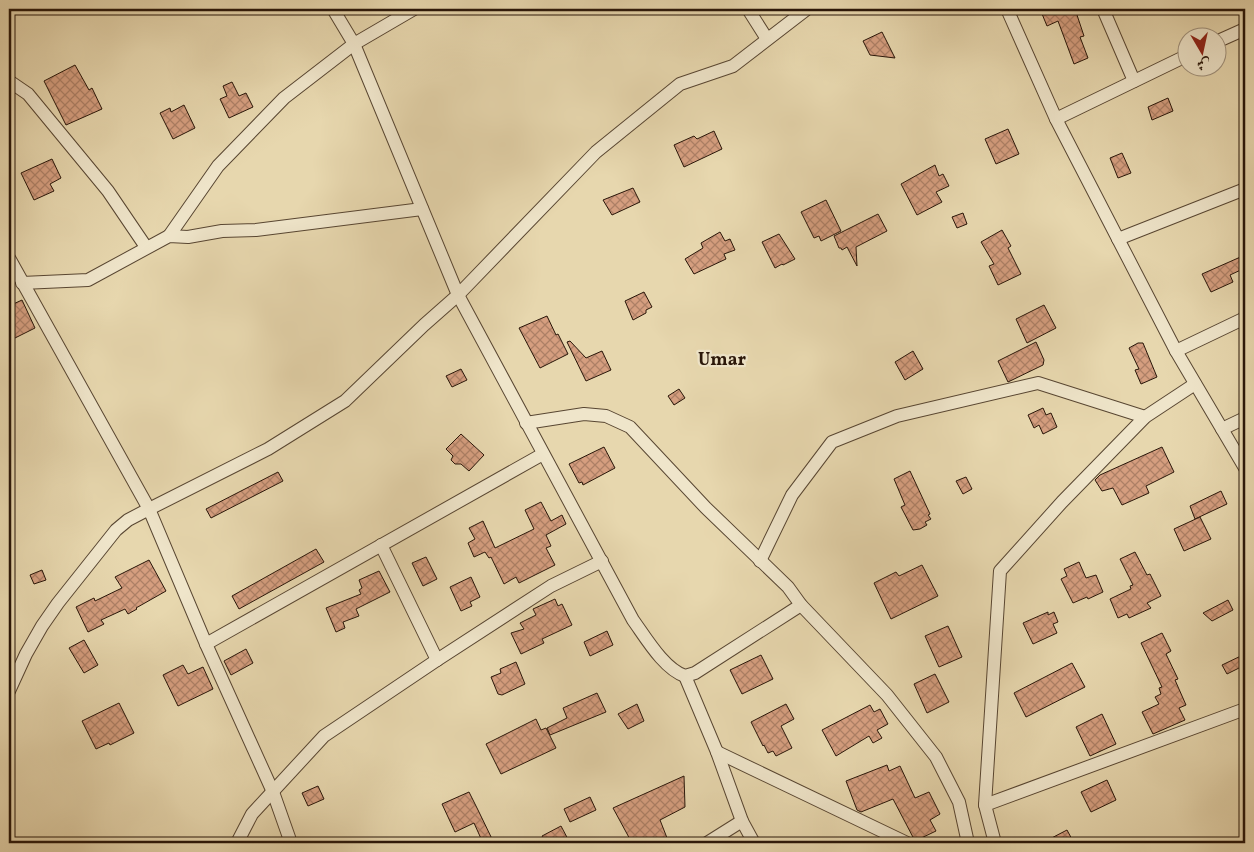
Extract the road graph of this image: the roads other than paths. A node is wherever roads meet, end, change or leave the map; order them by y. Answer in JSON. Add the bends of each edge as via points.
{"nodes":[{"id":1,"x":333,"y":9,"type":"edge"},
{"id":2,"x":414,"y":9,"type":"edge"},
{"id":3,"x":748,"y":9,"type":"edge"},
{"id":4,"x":807,"y":9,"type":"edge"},
{"id":5,"x":1007,"y":9,"type":"edge"},
{"id":6,"x":1104,"y":9,"type":"edge"},
{"id":7,"x":1245,"y":29,"type":"edge"},
{"id":8,"x":767,"y":38,"type":"junction"},
{"id":9,"x":1226,"y":38,"type":"edge"},
{"id":10,"x":354,"y":44,"type":"junction"},
{"id":11,"x":1176,"y":61,"type":"edge"},
{"id":12,"x":9,"y":81,"type":"edge"},
{"id":13,"x":1134,"y":81,"type":"junction"},
{"id":14,"x":1056,"y":119,"type":"junction"},
{"id":15,"x":1245,"y":189,"type":"edge"},
{"id":16,"x":422,"y":209,"type":"junction"},
{"id":17,"x":169,"y":236,"type":"junction"},
{"id":18,"x":1118,"y":239,"type":"junction"},
{"id":19,"x":146,"y":247,"type":"junction"},
{"id":20,"x":9,"y":258,"type":"edge"},
{"id":21,"x":22,"y":283,"type":"junction"},
{"id":22,"x":458,"y":295,"type":"junction"},
{"id":23,"x":1245,"y":318,"type":"edge"},
{"id":24,"x":1176,"y":351,"type":"junction"},
{"id":25,"x":1195,"y":384,"type":"junction"},
{"id":26,"x":1145,"y":417,"type":"junction"},
{"id":27,"x":1245,"y":418,"type":"edge"},
{"id":28,"x":526,"y":423,"type":"junction"},
{"id":29,"x":1222,"y":428,"type":"junction"},
{"id":30,"x":543,"y":454,"type":"junction"},
{"id":31,"x":1245,"y":468,"type":"edge"},
{"id":32,"x":149,"y":509,"type":"junction"},
{"id":33,"x":381,"y":545,"type":"junction"},
{"id":34,"x":602,"y":561,"type":"junction"},
{"id":35,"x":760,"y":561,"type":"junction"},
{"id":36,"x":801,"y":605,"type":"junction"},
{"id":37,"x":206,"y":644,"type":"junction"},
{"id":38,"x":437,"y":660,"type":"junction"},
{"id":39,"x":685,"y":676,"type":"junction"},
{"id":40,"x":9,"y":691,"type":"edge"},
{"id":41,"x":1245,"y":709,"type":"edge"},
{"id":42,"x":717,"y":752,"type":"junction"},
{"id":43,"x":273,"y":792,"type":"junction"},
{"id":44,"x":984,"y":805,"type":"junction"},
{"id":45,"x":742,"y":821,"type":"junction"},
{"id":46,"x":237,"y":843,"type":"edge"},
{"id":47,"x":290,"y":843,"type":"edge"},
{"id":48,"x":706,"y":843,"type":"edge"},
{"id":49,"x":754,"y":843,"type":"edge"},
{"id":50,"x":907,"y":843,"type":"edge"},
{"id":51,"x":968,"y":843,"type":"edge"},
{"id":52,"x":995,"y":843,"type":"edge"}],
"edges":[{"from":1,"to":10,"type":"street"},
{"from":2,"to":10,"type":"street"},
{"from":3,"to":8,"type":"street"},
{"from":4,"to":8,"type":"street"},
{"from":5,"to":14,"type":"street"},
{"from":6,"to":13,"type":"street"},
{"from":7,"to":9,"type":"street"},
{"from":8,"to":22,"type":"street","via":[[732,66],[680,84],[596,152]]},
{"from":10,"to":16,"type":"street"},
{"from":10,"to":17,"type":"street","via":[[284,98],[218,166]]},
{"from":11,"to":13,"type":"street"},
{"from":12,"to":19,"type":"street","via":[[28,94],[108,191]]},
{"from":13,"to":14,"type":"street"},
{"from":14,"to":18,"type":"street"},
{"from":15,"to":18,"type":"street"},
{"from":16,"to":17,"type":"street","via":[[256,230]]},
{"from":16,"to":22,"type":"street"},
{"from":17,"to":19,"type":"street"},
{"from":18,"to":24,"type":"street"},
{"from":19,"to":21,"type":"street","via":[[88,280]]},
{"from":20,"to":21,"type":"street"},
{"from":21,"to":32,"type":"street"},
{"from":22,"to":28,"type":"street"},
{"from":22,"to":32,"type":"street","via":[[345,401],[268,449]]},
{"from":23,"to":24,"type":"street"},
{"from":24,"to":25,"type":"street"},
{"from":25,"to":26,"type":"street"},
{"from":25,"to":29,"type":"street"},
{"from":26,"to":35,"type":"street","via":[[1038,383],[897,416],[832,442],[792,495]]},
{"from":26,"to":44,"type":"street","via":[[1000,571]]},
{"from":27,"to":29,"type":"street"},
{"from":28,"to":30,"type":"street"},
{"from":28,"to":35,"type":"street","via":[[584,414],[606,416],[630,427]]},
{"from":29,"to":31,"type":"street"},
{"from":30,"to":33,"type":"street"},
{"from":30,"to":34,"type":"street"},
{"from":32,"to":37,"type":"street"},
{"from":32,"to":40,"type":"street","via":[[116,530],[58,603],[26,654]]},
{"from":33,"to":37,"type":"street"},
{"from":33,"to":38,"type":"street"},
{"from":34,"to":38,"type":"street","via":[[551,586]]},
{"from":34,"to":39,"type":"street","via":[[633,620],[675,673]]},
{"from":35,"to":36,"type":"street","via":[[788,587]]},
{"from":36,"to":39,"type":"street"},
{"from":36,"to":51,"type":"street","via":[[887,695],[936,757],[959,802]]},
{"from":37,"to":43,"type":"street"},
{"from":38,"to":43,"type":"street","via":[[324,736]]},
{"from":39,"to":42,"type":"street"},
{"from":41,"to":44,"type":"street"},
{"from":42,"to":45,"type":"street"},
{"from":42,"to":50,"type":"street"},
{"from":43,"to":46,"type":"street","via":[[252,814]]},
{"from":43,"to":47,"type":"street"},
{"from":44,"to":52,"type":"street"},
{"from":45,"to":48,"type":"street"},
{"from":45,"to":49,"type":"street"}]}
